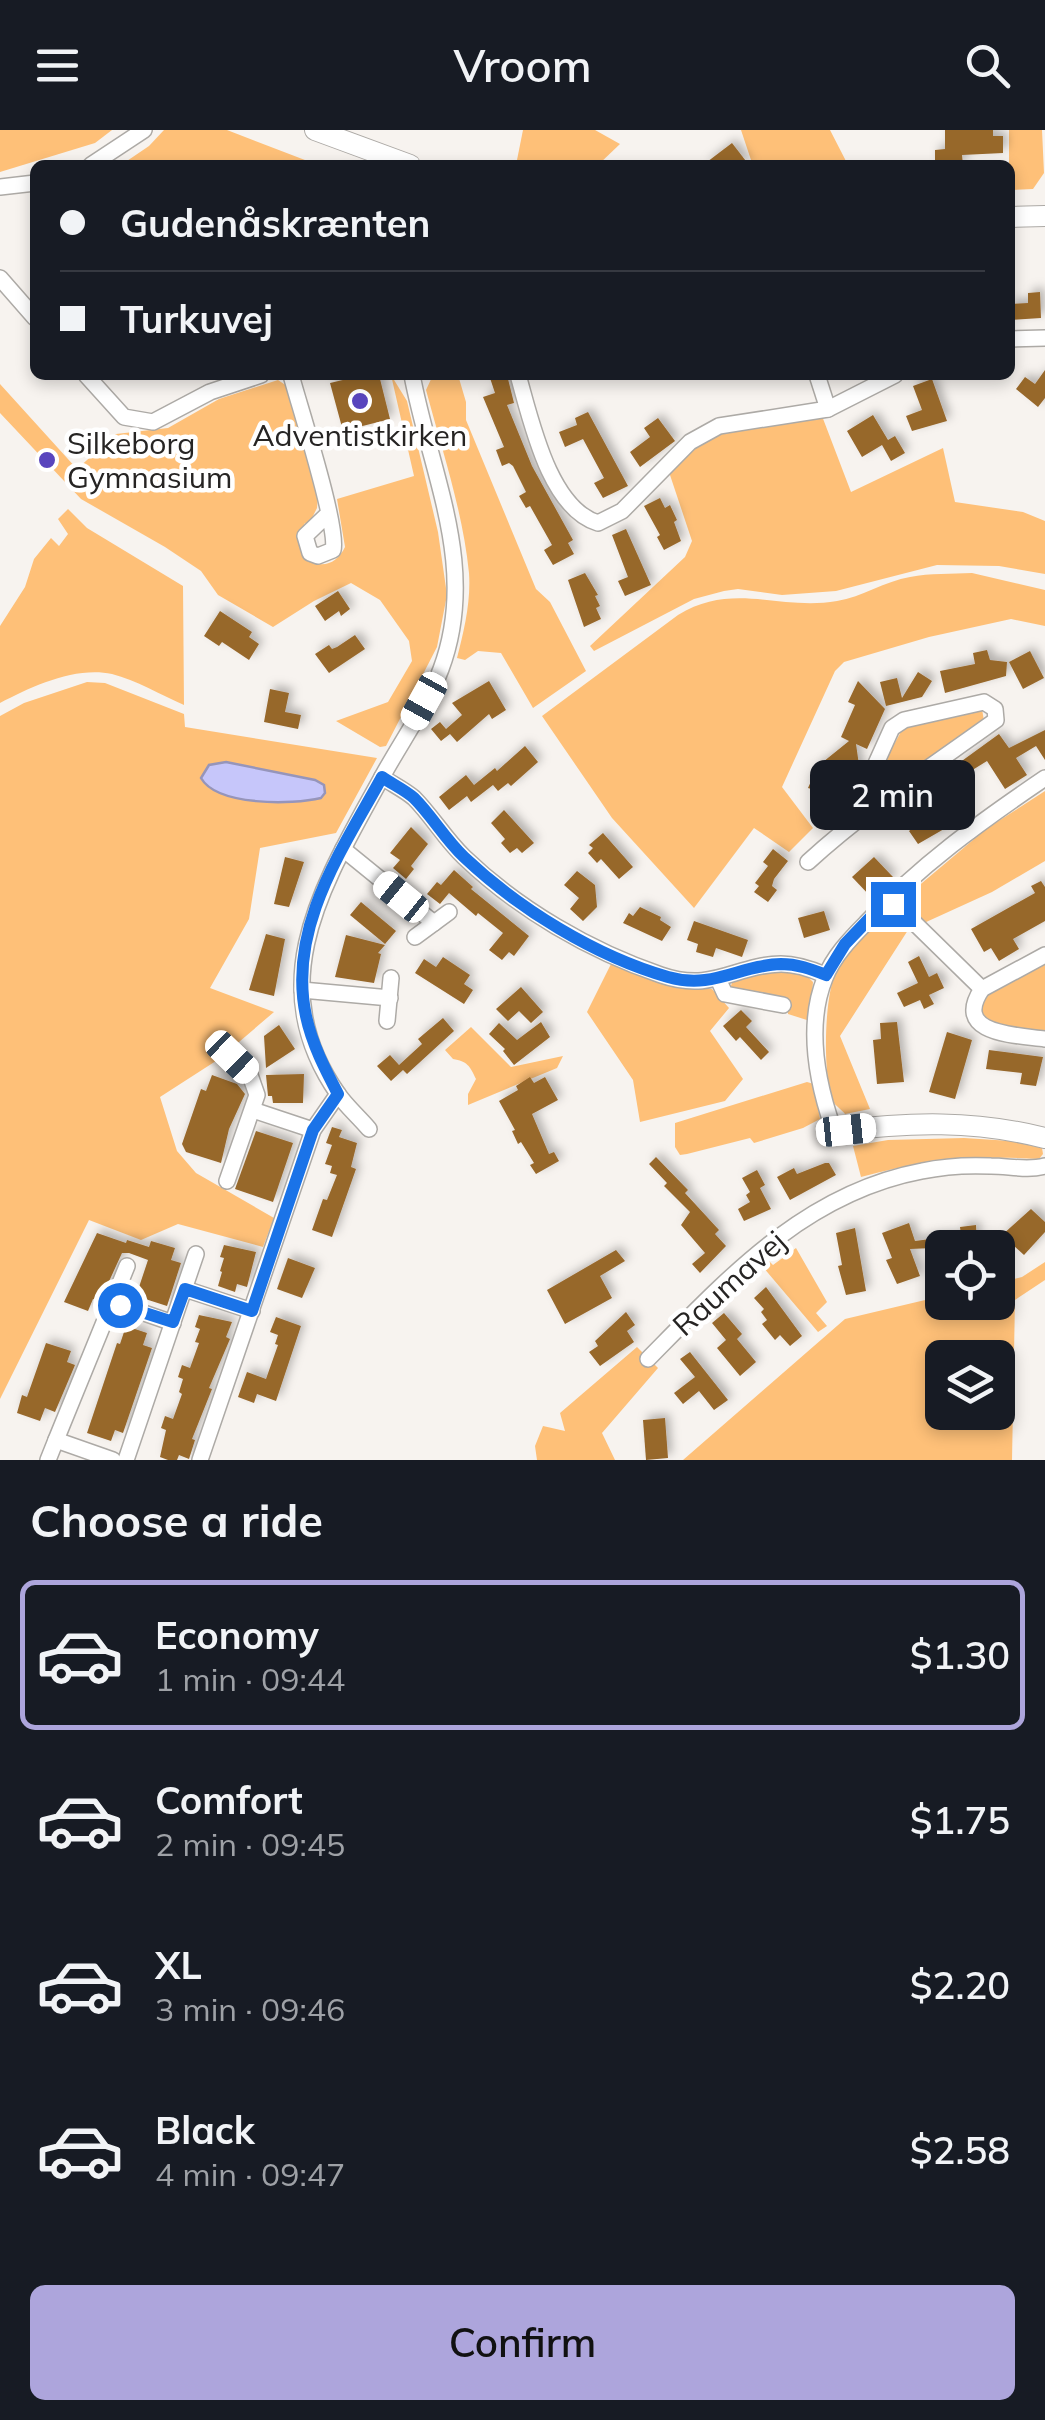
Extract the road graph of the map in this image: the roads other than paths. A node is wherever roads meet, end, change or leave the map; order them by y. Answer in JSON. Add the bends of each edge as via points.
{"nodes":[{"id":1,"x":144,"y":130,"type":"edge"},
{"id":2,"x":315,"y":130,"type":"edge"},
{"id":3,"x":99,"y":160,"type":"edge"},
{"id":4,"x":396,"y":160,"type":"edge"},
{"id":5,"x":30,"y":183,"type":"edge"},
{"id":6,"x":0,"y":187,"type":"edge"},
{"id":7,"x":1045,"y":216,"type":"edge"},
{"id":8,"x":1015,"y":217,"type":"edge"},
{"id":9,"x":0,"y":278,"type":"edge"},
{"id":10,"x":30,"y":312,"type":"edge"},
{"id":11,"x":1045,"y":338,"type":"edge"},
{"id":12,"x":1015,"y":339,"type":"edge"},
{"id":13,"x":91,"y":380,"type":"edge"},
{"id":14,"x":246,"y":380,"type":"edge"},
{"id":15,"x":292,"y":380,"type":"edge"},
{"id":16,"x":413,"y":380,"type":"edge"},
{"id":17,"x":520,"y":380,"type":"edge"},
{"id":18,"x":819,"y":380,"type":"edge"},
{"id":19,"x":885,"y":380,"type":"edge"},
{"id":20,"x":828,"y":409,"type":"junction"},
{"id":21,"x":329,"y":512,"type":"dead end"},
{"id":22,"x":926,"y":770,"type":"junction"},
{"id":23,"x":382,"y":777,"type":"junction"},
{"id":24,"x":1045,"y":778,"type":"edge"},
{"id":25,"x":877,"y":805,"type":"junction"},
{"id":26,"x":970,"y":830,"type":"junction"},
{"id":27,"x":343,"y":849,"type":"junction"},
{"id":28,"x":808,"y":862,"type":"dead end"},
{"id":29,"x":889,"y":898,"type":"junction"},
{"id":30,"x":449,"y":912,"type":"dead end"},
{"id":31,"x":434,"y":923,"type":"junction"},
{"id":32,"x":415,"y":938,"type":"dead end"},
{"id":33,"x":1045,"y":955,"type":"edge"},
{"id":34,"x":826,"y":975,"type":"junction"},
{"id":35,"x":391,"y":978,"type":"dead end"},
{"id":36,"x":719,"y":980,"type":"junction"},
{"id":37,"x":982,"y":988,"type":"junction"},
{"id":38,"x":302,"y":990,"type":"junction"},
{"id":39,"x":390,"y":998,"type":"junction"},
{"id":40,"x":783,"y":1005,"type":"dead end"},
{"id":41,"x":387,"y":1021,"type":"dead end"},
{"id":42,"x":1045,"y":1039,"type":"edge"},
{"id":43,"x":232,"y":1057,"type":"dead end"},
{"id":44,"x":338,"y":1094,"type":"junction"},
{"id":45,"x":253,"y":1110,"type":"junction"},
{"id":46,"x":369,"y":1128,"type":"dead end"},
{"id":47,"x":313,"y":1130,"type":"junction"},
{"id":48,"x":838,"y":1130,"type":"joint"},
{"id":49,"x":1045,"y":1138,"type":"edge"},
{"id":50,"x":1045,"y":1166,"type":"edge"},
{"id":51,"x":227,"y":1181,"type":"dead end"},
{"id":52,"x":196,"y":1254,"type":"dead end"},
{"id":53,"x":127,"y":1266,"type":"dead end"},
{"id":54,"x":185,"y":1289,"type":"junction"},
{"id":55,"x":112,"y":1302,"type":"junction"},
{"id":56,"x":252,"y":1311,"type":"junction"},
{"id":57,"x":173,"y":1322,"type":"junction"},
{"id":58,"x":648,"y":1359,"type":"dead end"},
{"id":59,"x":56,"y":1440,"type":"junction"},
{"id":60,"x":48,"y":1460,"type":"edge"},
{"id":61,"x":113,"y":1460,"type":"edge"},
{"id":62,"x":126,"y":1460,"type":"edge"},
{"id":63,"x":200,"y":1460,"type":"edge"}],
"edges":[{"from":1,"to":3,"type":"street"},
{"from":2,"to":4,"type":"street"},
{"from":5,"to":6,"type":"street"},
{"from":7,"to":8,"type":"street"},
{"from":9,"to":10,"type":"street"},
{"from":11,"to":12,"type":"street"},
{"from":13,"to":14,"type":"street","via":[[124,417],[152,422]]},
{"from":15,"to":21,"type":"street"},
{"from":16,"to":23,"type":"street","via":[[458,590],[440,672]]},
{"from":17,"to":20,"type":"street","via":[[556,484],[572,510],[598,523],[622,511],[690,442],[718,426]]},
{"from":18,"to":20,"type":"street"},
{"from":19,"to":20,"type":"street"},
{"from":22,"to":25,"type":"street"},
{"from":22,"to":25,"type":"street","via":[[996,720],[995,708],[984,702],[892,728],[869,779]]},
{"from":22,"to":26,"type":"street"},
{"from":23,"to":27,"type":"street"},
{"from":23,"to":36,"type":"street","via":[[410,795],[504,891],[562,928],[656,974]]},
{"from":24,"to":26,"type":"street"},
{"from":25,"to":28,"type":"street"},
{"from":26,"to":29,"type":"street"},
{"from":27,"to":31,"type":"street"},
{"from":27,"to":38,"type":"street","via":[[308,926]]},
{"from":29,"to":34,"type":"street"},
{"from":29,"to":37,"type":"street"},
{"from":30,"to":31,"type":"street"},
{"from":31,"to":32,"type":"street"},
{"from":33,"to":37,"type":"street"},
{"from":34,"to":36,"type":"street","via":[[780,964]]},
{"from":34,"to":48,"type":"street","via":[[817,1004],[818,1072]]},
{"from":35,"to":39,"type":"street"},
{"from":36,"to":40,"type":"street","via":[[725,994]]},
{"from":37,"to":42,"type":"street","via":[[976,1018],[982,1026]]},
{"from":38,"to":39,"type":"street"},
{"from":38,"to":44,"type":"street","via":[[316,1050]]},
{"from":39,"to":41,"type":"street"},
{"from":43,"to":45,"type":"street","via":[[256,1084]]},
{"from":44,"to":46,"type":"street"},
{"from":44,"to":47,"type":"street"},
{"from":45,"to":47,"type":"street"},
{"from":45,"to":51,"type":"street"},
{"from":47,"to":56,"type":"street"},
{"from":48,"to":49,"type":"street","via":[[957,1123]]},
{"from":50,"to":58,"type":"street","name":"Raumavej","via":[[920,1171],[837,1200],[764,1246]]},
{"from":52,"to":54,"type":"street"},
{"from":53,"to":55,"type":"street"},
{"from":54,"to":56,"type":"street"},
{"from":54,"to":57,"type":"street"},
{"from":55,"to":57,"type":"street"},
{"from":55,"to":59,"type":"street"},
{"from":56,"to":63,"type":"street"},
{"from":57,"to":62,"type":"street"},
{"from":59,"to":60,"type":"street"},
{"from":59,"to":61,"type":"street"}]}
